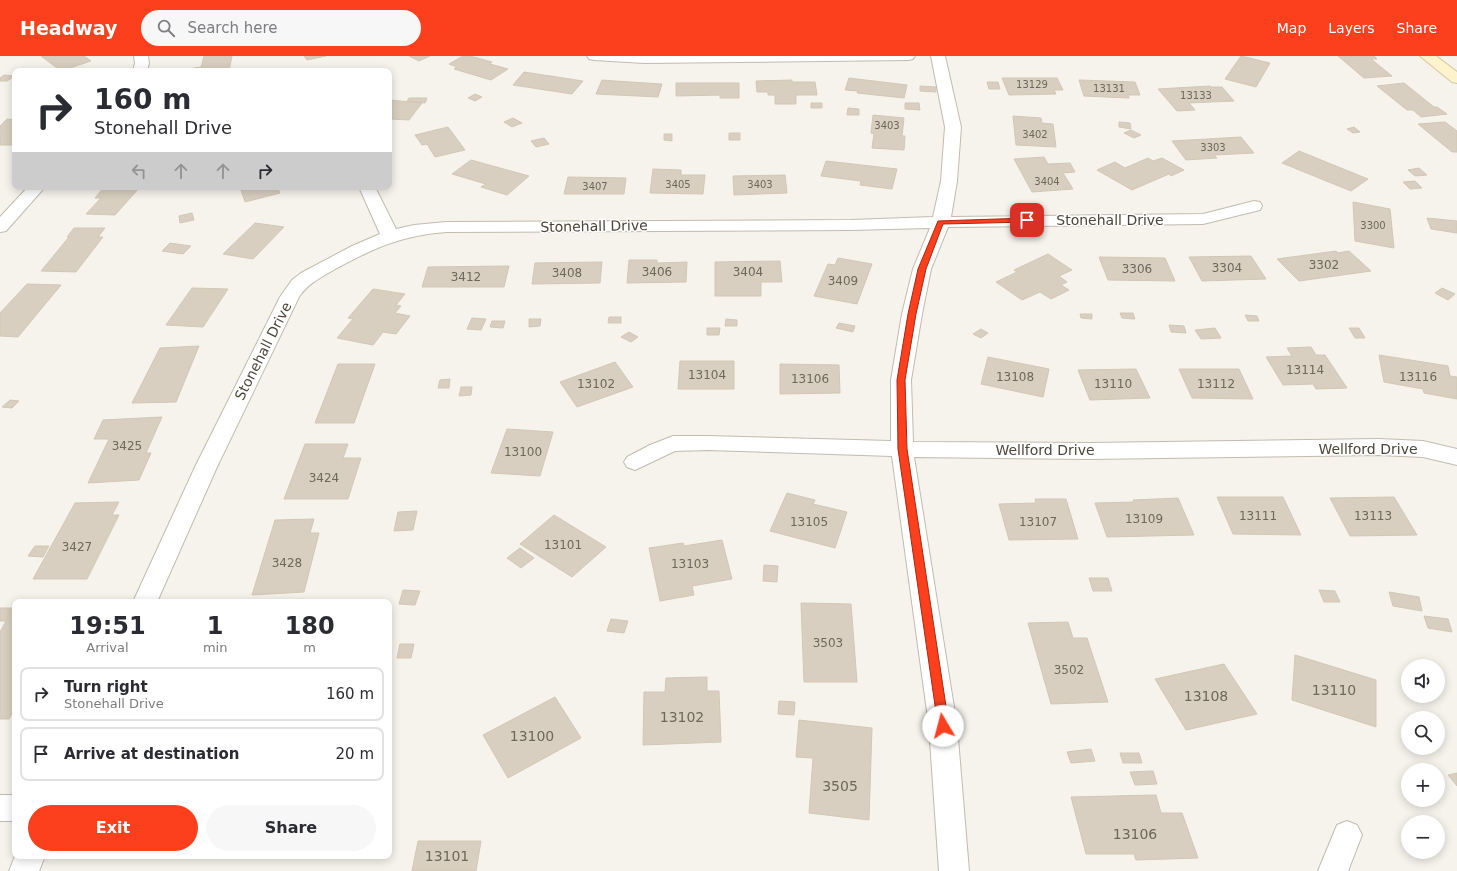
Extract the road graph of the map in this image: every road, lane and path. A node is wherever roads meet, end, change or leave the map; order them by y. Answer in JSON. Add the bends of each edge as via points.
{"nodes":[{"id":1,"x":141,"y":56,"type":"edge"},
{"id":2,"x":594,"y":56,"type":"edge"},
{"id":3,"x":908,"y":56,"type":"edge"},
{"id":4,"x":938,"y":56,"type":"edge"},
{"id":5,"x":1427,"y":56,"type":"edge"},
{"id":6,"x":141,"y":68,"type":"edge"},
{"id":7,"x":1457,"y":79,"type":"edge"},
{"id":8,"x":34,"y":190,"type":"edge"},
{"id":9,"x":368,"y":190,"type":"edge"},
{"id":10,"x":1254,"y":206,"type":"dead end"},
{"id":11,"x":941,"y":222,"type":"junction"},
{"id":12,"x":0,"y":227,"type":"edge"},
{"id":13,"x":390,"y":236,"type":"junction"},
{"id":14,"x":902,"y":449,"type":"junction"},
{"id":15,"x":1457,"y":456,"type":"edge"},
{"id":16,"x":635,"y":462,"type":"dead end"},
{"id":17,"x":146,"y":599,"type":"edge"},
{"id":18,"x":0,"y":808,"type":"edge"},
{"id":19,"x":12,"y":808,"type":"edge"},
{"id":20,"x":1347,"y":835,"type":"dead end"},
{"id":21,"x":29,"y":859,"type":"edge"},
{"id":22,"x":24,"y":871,"type":"edge"},
{"id":23,"x":954,"y":871,"type":"edge"},
{"id":24,"x":1333,"y":871,"type":"edge"}],
"edges":[{"from":1,"to":6,"type":"street"},
{"from":2,"to":3,"type":"street","via":[[644,59]]},
{"from":4,"to":11,"type":"street","via":[[953,127],[949,181]]},
{"from":5,"to":7,"type":"main road"},
{"from":8,"to":12,"type":"street"},
{"from":9,"to":13,"type":"street"},
{"from":10,"to":11,"type":"street","name":"Stonehall Drive","via":[[1203,219]]},
{"from":11,"to":13,"type":"street","name":"Stonehall Drive","via":[[425,228]]},
{"from":11,"to":14,"type":"street","via":[[922,269],[912,314],[901,380]]},
{"from":13,"to":17,"type":"street","name":"Stonehall Drive","via":[[351,252],[301,282],[286,302],[206,467]]},
{"from":14,"to":15,"type":"street","name":"Wellford Drive","via":[[1174,450],[1380,447],[1423,449]]},
{"from":14,"to":16,"type":"street","name":"Wellford Drive","via":[[673,444]]},
{"from":14,"to":23,"type":"street","via":[[943,726]]},
{"from":18,"to":19,"type":"street"},
{"from":20,"to":24,"type":"street"},
{"from":21,"to":22,"type":"street"}]}
